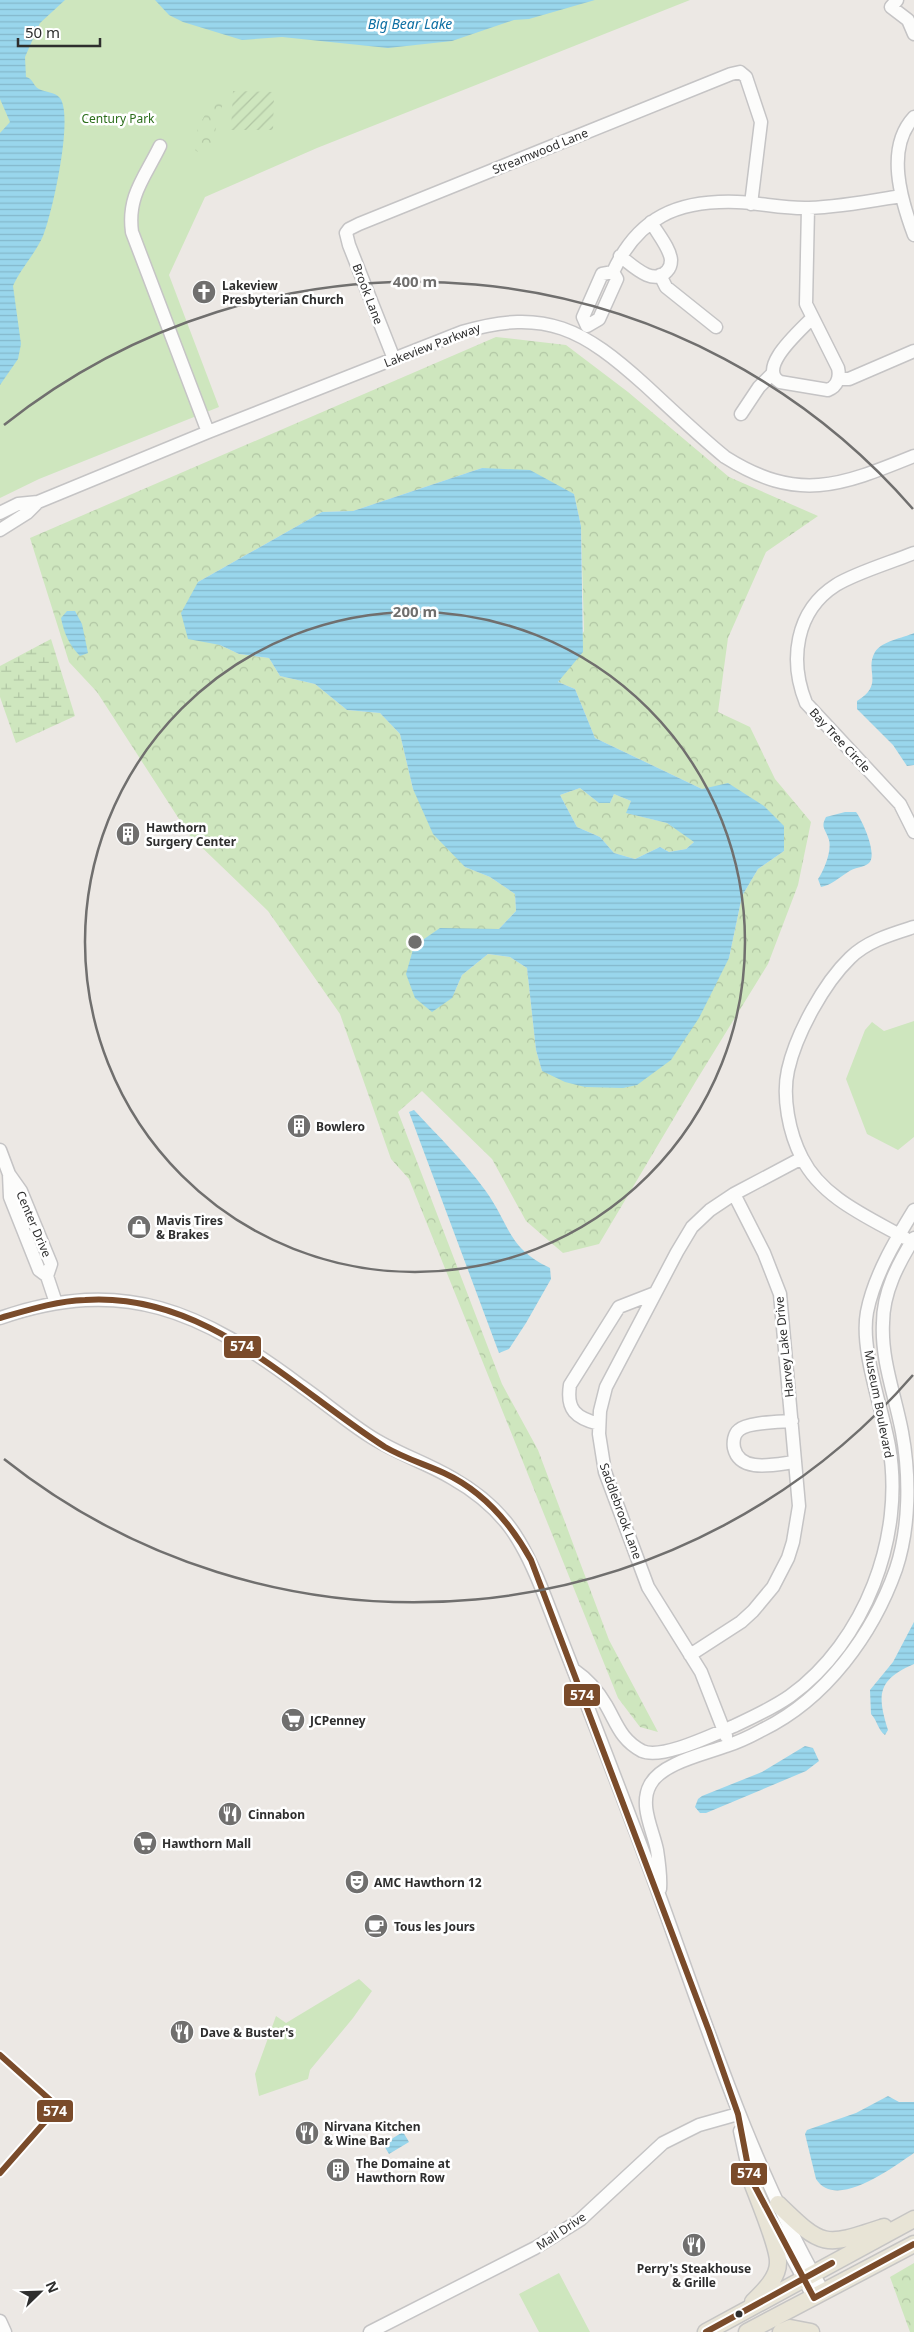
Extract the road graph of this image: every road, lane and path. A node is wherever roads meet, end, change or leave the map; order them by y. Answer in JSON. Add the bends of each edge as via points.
{"nodes":[{"id":1,"x":897,"y":0,"type":"edge"},
{"id":2,"x":914,"y":34,"type":"edge"},
{"id":3,"x":914,"y":117,"type":"edge"},
{"id":4,"x":160,"y":146,"type":"dead end"},
{"id":5,"x":901,"y":196,"type":"junction"},
{"id":6,"x":751,"y":204,"type":"junction"},
{"id":7,"x":808,"y":208,"type":"junction"},
{"id":8,"x":651,"y":222,"type":"junction"},
{"id":9,"x":349,"y":229,"type":"joint"},
{"id":10,"x":914,"y":235,"type":"edge"},
{"id":11,"x":620,"y":256,"type":"junction"},
{"id":12,"x":660,"y":275,"type":"junction"},
{"id":13,"x":812,"y":318,"type":"junction"},
{"id":14,"x":716,"y":327,"type":"dead end"},
{"id":15,"x":585,"y":332,"type":"junction"},
{"id":16,"x":914,"y":351,"type":"edge"},
{"id":17,"x":394,"y":359,"type":"junction"},
{"id":18,"x":772,"y":374,"type":"junction"},
{"id":19,"x":838,"y":379,"type":"junction"},
{"id":20,"x":741,"y":414,"type":"dead end"},
{"id":21,"x":208,"y":432,"type":"junction"},
{"id":22,"x":914,"y":456,"type":"edge"},
{"id":23,"x":38,"y":502,"type":"junction"},
{"id":24,"x":0,"y":513,"type":"edge"},
{"id":25,"x":0,"y":530,"type":"edge"},
{"id":26,"x":914,"y":552,"type":"edge"},
{"id":27,"x":914,"y":832,"type":"edge"},
{"id":28,"x":914,"y":927,"type":"edge"},
{"id":29,"x":0,"y":1150,"type":"edge"},
{"id":30,"x":802,"y":1158,"type":"junction"},
{"id":31,"x":734,"y":1194,"type":"junction"},
{"id":32,"x":914,"y":1210,"type":"edge"},
{"id":33,"x":899,"y":1235,"type":"junction"},
{"id":34,"x":913,"y":1240,"type":"edge"},
{"id":35,"x":655,"y":1293,"type":"junction"},
{"id":36,"x":56,"y":1303,"type":"junction"},
{"id":37,"x":0,"y":1318,"type":"edge"},
{"id":38,"x":792,"y":1421,"type":"junction"},
{"id":39,"x":599,"y":1424,"type":"junction"},
{"id":40,"x":795,"y":1462,"type":"junction"},
{"id":41,"x":690,"y":1655,"type":"junction"},
{"id":42,"x":573,"y":1669,"type":"junction"},
{"id":43,"x":724,"y":1730,"type":"junction"},
{"id":44,"x":729,"y":1745,"type":"junction"},
{"id":45,"x":660,"y":1897,"type":"junction"},
{"id":46,"x":738,"y":2114,"type":"junction"},
{"id":47,"x":750,"y":2177,"type":"junction"},
{"id":48,"x":778,"y":2204,"type":"junction"},
{"id":49,"x":914,"y":2218,"type":"edge"},
{"id":50,"x":914,"y":2244,"type":"edge"},
{"id":51,"x":808,"y":2276,"type":"junction"},
{"id":52,"x":819,"y":2295,"type":"junction"},
{"id":53,"x":0,"y":2321,"type":"edge"},
{"id":54,"x":6,"y":2332,"type":"edge"},
{"id":55,"x":370,"y":2332,"type":"edge"},
{"id":56,"x":706,"y":2332,"type":"edge"},
{"id":57,"x":747,"y":2332,"type":"edge"},
{"id":58,"x":780,"y":2332,"type":"edge"},
{"id":59,"x":811,"y":2332,"type":"edge"}],
"edges":[{"from":1,"to":2,"type":"street","via":[[891,7],[908,20]]},
{"from":3,"to":5,"type":"street","via":[[904,132],[899,150]]},
{"from":4,"to":21,"type":"street","via":[[131,204],[132,232]]},
{"from":5,"to":7,"type":"street"},
{"from":5,"to":10,"type":"street"},
{"from":6,"to":7,"type":"street"},
{"from":6,"to":8,"type":"street","via":[[704,202],[677,209]]},
{"from":6,"to":9,"type":"street","name":"Streamwood Lane","via":[[761,122],[746,77],[740,72]]},
{"from":7,"to":13,"type":"street","via":[[806,304]]},
{"from":8,"to":11,"type":"street"},
{"from":8,"to":12,"type":"street","via":[[671,259],[669,269]]},
{"from":9,"to":17,"type":"street","name":"Brook Lane","via":[[346,233],[349,245]]},
{"from":11,"to":12,"type":"street","via":[[644,274]]},
{"from":11,"to":15,"type":"street","via":[[613,272],[602,274],[583,317]]},
{"from":12,"to":14,"type":"street","via":[[666,287]]},
{"from":13,"to":18,"type":"street","via":[[775,359]]},
{"from":13,"to":19,"type":"street","via":[[838,368]]},
{"from":15,"to":17,"type":"street","name":"Lakeview Parkway","via":[[531,322],[488,324]]},
{"from":15,"to":22,"type":"street","name":"Lakeview Parkway","via":[[725,457],[742,468],[788,483],[835,484],[855,480]]},
{"from":16,"to":19,"type":"street","via":[[848,379]]},
{"from":17,"to":21,"type":"street","name":"Lakeview Parkway"},
{"from":18,"to":19,"type":"street","via":[[780,382],[822,390],[832,388]]},
{"from":18,"to":20,"type":"street"},
{"from":21,"to":23,"type":"street","name":"Lakeview Parkway"},
{"from":23,"to":24,"type":"street","name":"Lakeview Parkway","via":[[18,504]]},
{"from":23,"to":25,"type":"street","name":"Lakeview Parkway"},
{"from":26,"to":27,"type":"street","name":"Bay Tree Circle","via":[[837,584],[817,600],[804,623],[796,663],[798,684],[806,703],[900,804]]},
{"from":28,"to":30,"type":"street","via":[[875,941],[850,957],[820,994],[788,1070],[786,1098],[791,1128]]},
{"from":29,"to":36,"type":"street","name":"Center Drive","via":[[9,1174],[10,1197]]},
{"from":30,"to":31,"type":"street","name":"Saddlebrook Lane"},
{"from":30,"to":33,"type":"street","via":[[828,1191],[843,1203]]},
{"from":31,"to":35,"type":"street","name":"Saddlebrook Lane","via":[[692,1227]]},
{"from":31,"to":38,"type":"street","name":"Harvey Lake Drive","via":[[764,1253],[780,1294]]},
{"from":32,"to":33,"type":"street","name":"Museum Boulevard"},
{"from":33,"to":34,"type":"street"},
{"from":33,"to":43,"type":"street","name":"Museum Boulevard","via":[[877,1280],[867,1313],[867,1344],[889,1448],[893,1486],[891,1515],[878,1572],[846,1637],[828,1661],[791,1695],[761,1714]]},
{"from":34,"to":44,"type":"street","name":"Museum Boulevard","via":[[889,1287],[882,1321],[883,1349],[907,1466],[903,1534],[896,1567],[883,1601],[865,1633],[817,1692],[764,1729]]},
{"from":35,"to":39,"type":"street","name":"Saddlebrook Lane","via":[[606,1388]]},
{"from":35,"to":39,"type":"street","via":[[619,1307],[570,1385],[571,1408],[585,1420]]},
{"from":36,"to":37,"type":"street"},
{"from":36,"to":42,"type":"street","via":[[112,1299],[144,1304],[198,1320],[255,1352],[344,1420],[389,1449],[451,1477],[479,1494],[525,1548]]},
{"from":38,"to":40,"type":"street","name":"Harvey Lake Drive"},
{"from":38,"to":40,"type":"street","via":[[748,1425],[738,1430],[733,1440],[734,1450],[748,1464]]},
{"from":39,"to":41,"type":"street","name":"Saddlebrook Lane","via":[[605,1472],[648,1587]]},
{"from":40,"to":41,"type":"street","name":"Harvey Lake Drive","via":[[799,1506],[797,1524],[788,1558],[773,1587],[741,1622]]},
{"from":41,"to":43,"type":"street","name":"Saddlebrook Lane","via":[[701,1672]]},
{"from":42,"to":43,"type":"street","name":"Museum Boulevard","via":[[589,1681],[606,1704],[621,1735],[631,1745],[646,1752],[673,1750]]},
{"from":42,"to":45,"type":"street"},
{"from":43,"to":44,"type":"street","name":"Saddlebrook Lane"},
{"from":44,"to":45,"type":"street","name":"Museum Boulevard","via":[[683,1761],[659,1774],[650,1784],[646,1802],[661,1876]]},
{"from":45,"to":46,"type":"street"},
{"from":46,"to":47,"type":"street"},
{"from":46,"to":48,"type":"street"},
{"from":46,"to":55,"type":"street","name":"Mall Drive","via":[[698,2125],[663,2143],[580,2220],[535,2248]]},
{"from":47,"to":51,"type":"street"},
{"from":47,"to":56,"type":"main road","via":[[777,2250],[775,2276],[751,2304]]},
{"from":48,"to":49,"type":"main road","via":[[821,2240],[848,2239]]},
{"from":48,"to":51,"type":"street"},
{"from":49,"to":51,"type":"main road"},
{"from":50,"to":52,"type":"main road"},
{"from":51,"to":52,"type":"street"},
{"from":51,"to":56,"type":"main road"},
{"from":52,"to":57,"type":"main road"},
{"from":53,"to":54,"type":"street"},
{"from":58,"to":59,"type":"main road","via":[[790,2328]]}]}
